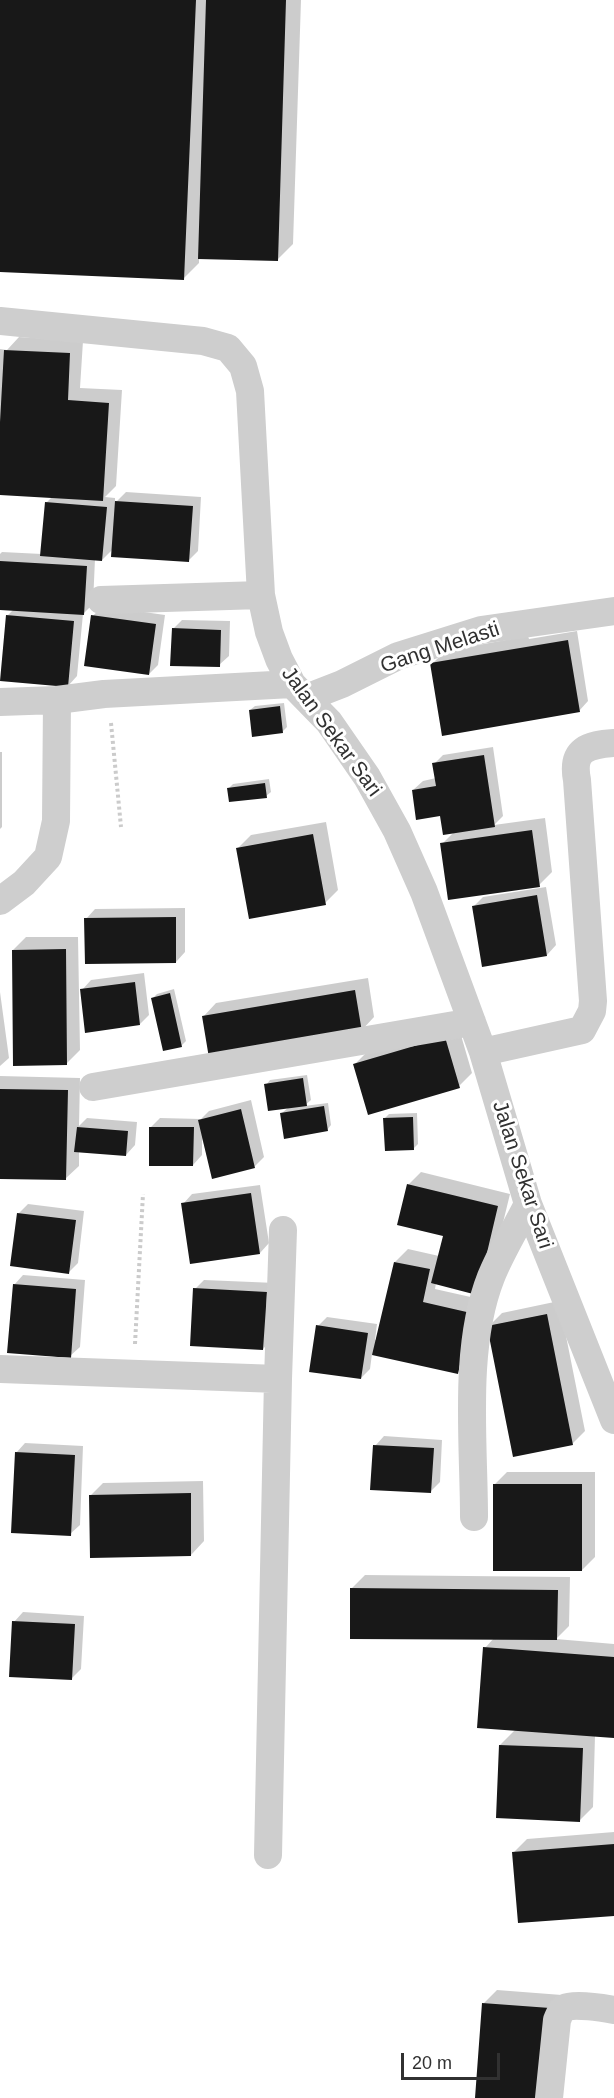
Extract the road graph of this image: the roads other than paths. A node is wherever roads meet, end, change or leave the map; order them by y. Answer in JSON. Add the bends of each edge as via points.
{"nodes":[{"id":1,"x":0,"y":321,"type":"edge"},
{"id":2,"x":261,"y":595,"type":"junction"},
{"id":3,"x":101,"y":600,"type":"dead end"},
{"id":4,"x":614,"y":611,"type":"edge"},
{"id":5,"x":299,"y":691,"type":"junction"},
{"id":6,"x":57,"y":700,"type":"junction"},
{"id":7,"x":0,"y":702,"type":"edge"},
{"id":8,"x":614,"y":743,"type":"edge"},
{"id":9,"x":0,"y":901,"type":"edge"},
{"id":10,"x":472,"y":1022,"type":"junction"},
{"id":11,"x":483,"y":1052,"type":"junction"},
{"id":12,"x":93,"y":1087,"type":"dead end"},
{"id":13,"x":528,"y":1204,"type":"junction"},
{"id":14,"x":283,"y":1230,"type":"dead end"},
{"id":15,"x":0,"y":1369,"type":"edge"},
{"id":16,"x":278,"y":1379,"type":"junction"},
{"id":17,"x":614,"y":1420,"type":"edge"},
{"id":18,"x":474,"y":1517,"type":"dead end"},
{"id":19,"x":268,"y":1855,"type":"dead end"},
{"id":20,"x":614,"y":2010,"type":"edge"},
{"id":21,"x":549,"y":2098,"type":"edge"}],
"edges":[{"from":1,"to":2,"type":"street","name":"Jalan Sekar Sari","via":[[203,341],[228,348],[243,366],[250,391]]},
{"from":2,"to":3,"type":"street"},
{"from":2,"to":5,"type":"street","name":"Jalan Sekar Sari","via":[[279,659]]},
{"from":4,"to":5,"type":"street","name":"Gang Melasti","via":[[481,630],[398,656],[342,684]]},
{"from":5,"to":6,"type":"street","name":"Gang Melasti","via":[[104,694]]},
{"from":5,"to":10,"type":"street","name":"Jalan Sekar Sari","via":[[329,722],[367,777],[397,831]]},
{"from":6,"to":7,"type":"street","name":"Gang Melasti"},
{"from":6,"to":9,"type":"street","via":[[56,821],[48,857]]},
{"from":8,"to":11,"type":"street","via":[[587,748],[574,766],[593,1001],[589,1021],[582,1030]]},
{"from":10,"to":11,"type":"street","name":"Jalan Sekar Sari"},
{"from":10,"to":12,"type":"street"},
{"from":11,"to":13,"type":"street","name":"Jalan Sekar Sari"},
{"from":13,"to":17,"type":"street","name":"Jalan Sekar Sari"},
{"from":13,"to":18,"type":"street","via":[[491,1278],[476,1336]]},
{"from":14,"to":16,"type":"street"},
{"from":15,"to":16,"type":"street"},
{"from":16,"to":19,"type":"street"},
{"from":20,"to":21,"type":"street","via":[[572,2006],[560,2012]]}]}
